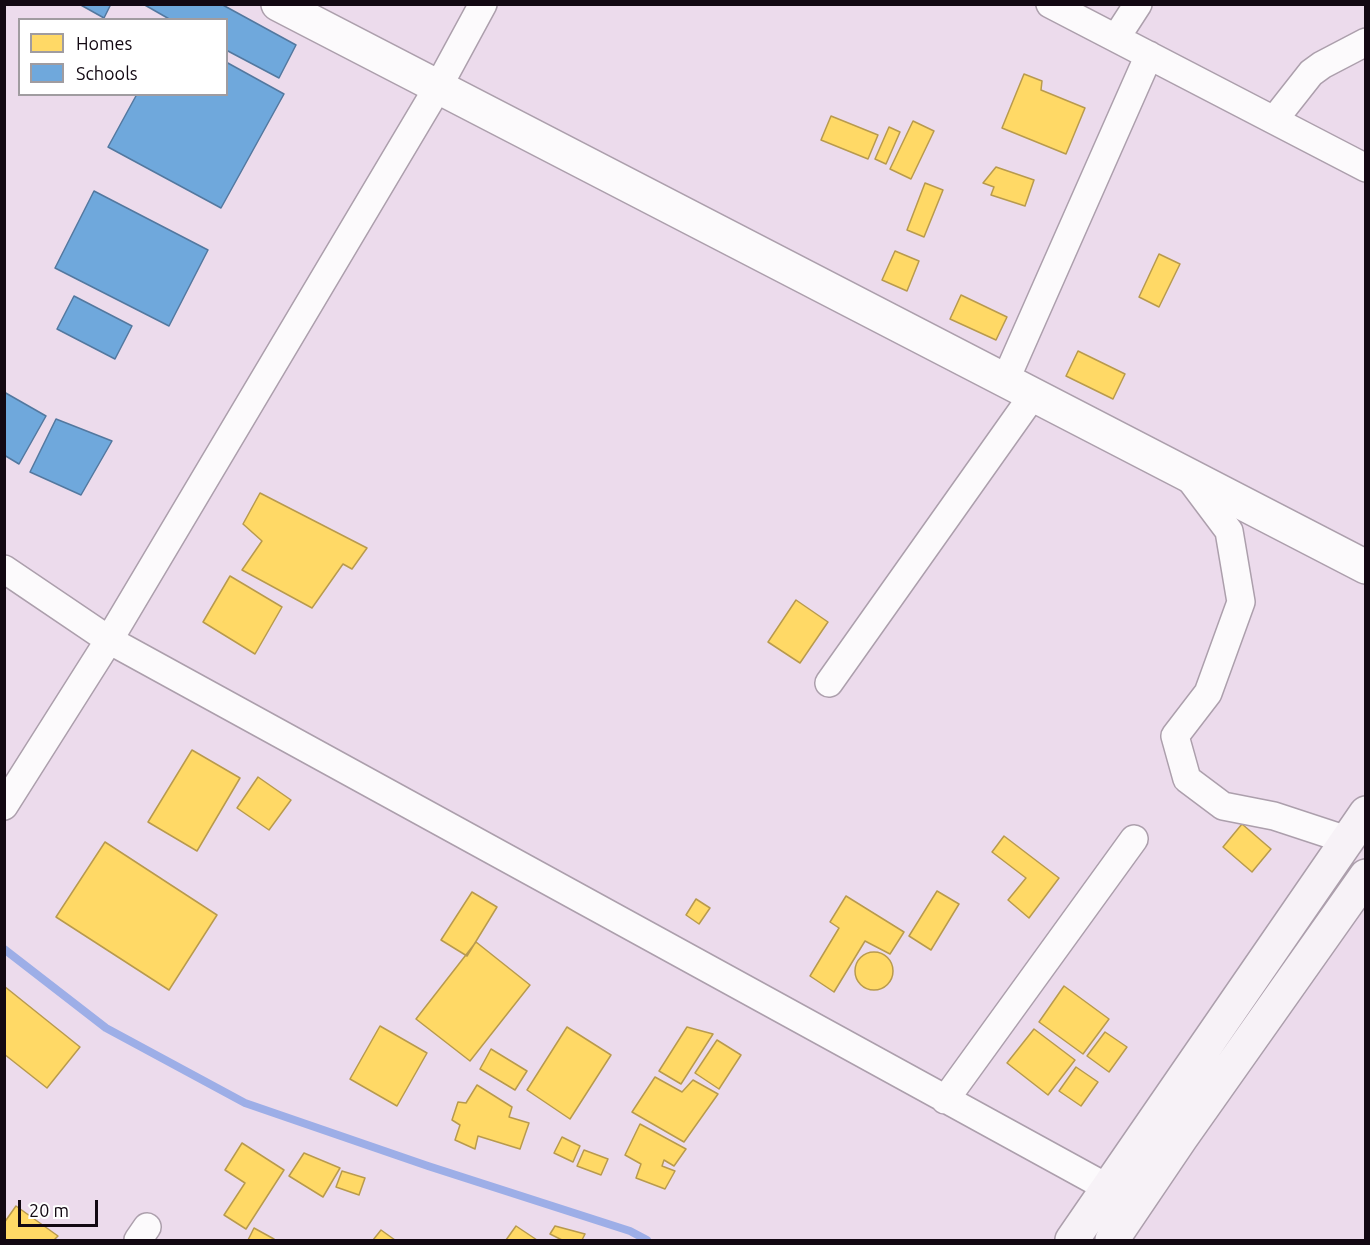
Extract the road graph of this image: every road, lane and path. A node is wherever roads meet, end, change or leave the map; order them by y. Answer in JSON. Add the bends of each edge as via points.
{"nodes":[{"id":1,"x":278,"y":4,"type":"edge"},
{"id":2,"x":483,"y":4,"type":"edge"},
{"id":3,"x":1050,"y":4,"type":"edge"},
{"id":4,"x":1138,"y":4,"type":"edge"},
{"id":5,"x":1116,"y":38,"type":"junction"},
{"id":6,"x":1365,"y":42,"type":"edge"},
{"id":7,"x":1149,"y":55,"type":"junction"},
{"id":8,"x":438,"y":87,"type":"junction"},
{"id":9,"x":1274,"y":120,"type":"junction"},
{"id":10,"x":1365,"y":168,"type":"edge"},
{"id":11,"x":1019,"y":388,"type":"junction"},
{"id":12,"x":1187,"y":474,"type":"junction"},
{"id":13,"x":1365,"y":567,"type":"edge"},
{"id":14,"x":4,"y":568,"type":"edge"},
{"id":15,"x":109,"y":640,"type":"junction"},
{"id":16,"x":829,"y":683,"type":"dead end"},
{"id":17,"x":4,"y":806,"type":"edge"},
{"id":18,"x":1365,"y":813,"type":"edge"},
{"id":19,"x":1134,"y":839,"type":"dead end"},
{"id":20,"x":1347,"y":840,"type":"junction"},
{"id":21,"x":1365,"y":876,"type":"edge"},
{"id":22,"x":945,"y":1100,"type":"junction"},
{"id":23,"x":1108,"y":1188,"type":"junction"},
{"id":24,"x":1072,"y":1240,"type":"edge"},
{"id":25,"x":1112,"y":1240,"type":"edge"}],
"edges":[{"from":1,"to":8,"type":"street"},
{"from":2,"to":8,"type":"street"},
{"from":3,"to":5,"type":"street"},
{"from":4,"to":5,"type":"street"},
{"from":5,"to":7,"type":"street"},
{"from":6,"to":9,"type":"street","via":[[1311,73]]},
{"from":7,"to":9,"type":"street"},
{"from":7,"to":11,"type":"street"},
{"from":8,"to":11,"type":"street"},
{"from":8,"to":15,"type":"street"},
{"from":9,"to":10,"type":"street"},
{"from":11,"to":12,"type":"street"},
{"from":11,"to":16,"type":"street"},
{"from":12,"to":13,"type":"street"},
{"from":12,"to":20,"type":"street","via":[[1229,531],[1241,602],[1208,693],[1175,736],[1187,779],[1223,806],[1274,816]]},
{"from":14,"to":15,"type":"street"},
{"from":15,"to":17,"type":"street"},
{"from":15,"to":22,"type":"street"},
{"from":18,"to":20,"type":"main road"},
{"from":19,"to":22,"type":"street"},
{"from":20,"to":23,"type":"main road"},
{"from":21,"to":25,"type":"main road"},
{"from":22,"to":23,"type":"street"},
{"from":23,"to":24,"type":"main road"}]}
